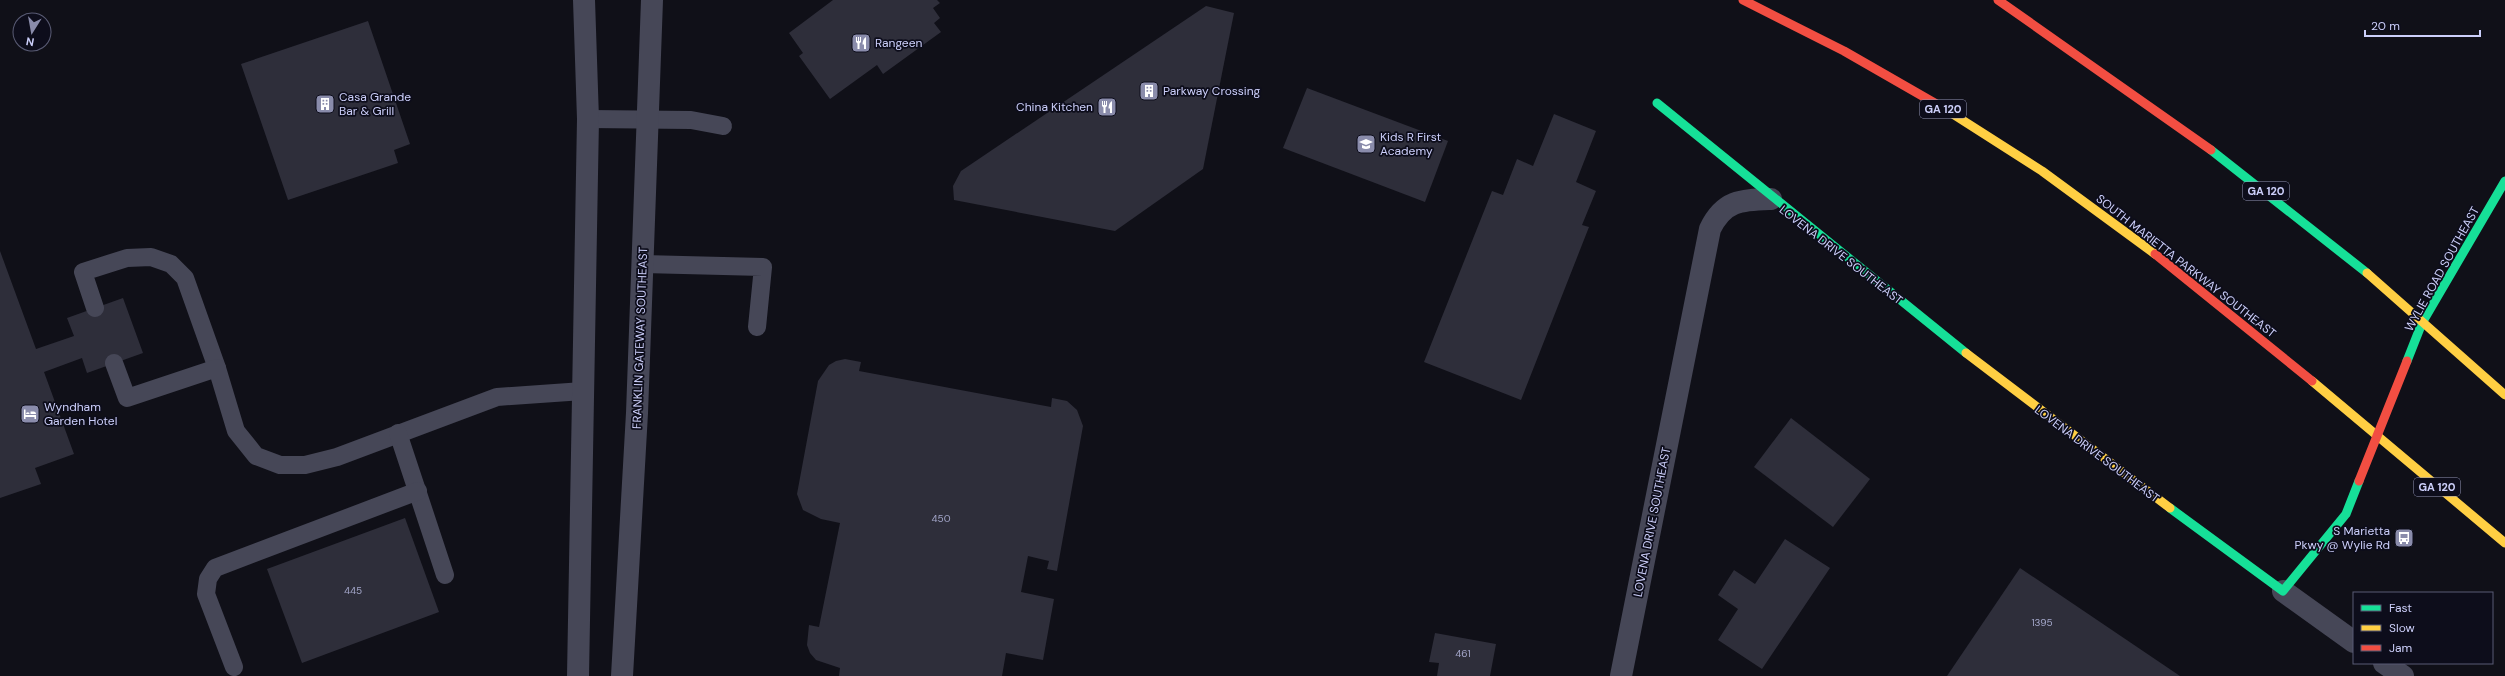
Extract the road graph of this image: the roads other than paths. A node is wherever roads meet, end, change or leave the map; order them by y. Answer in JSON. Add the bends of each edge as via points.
{"nodes":[{"id":1,"x":584,"y":0,"type":"edge"},
{"id":2,"x":652,"y":0,"type":"edge"},
{"id":3,"x":1743,"y":0,"type":"edge"},
{"id":4,"x":1998,"y":0,"type":"edge"},
{"id":5,"x":1657,"y":103,"type":"dead end"},
{"id":6,"x":588,"y":119,"type":"junction"},
{"id":7,"x":648,"y":120,"type":"junction"},
{"id":8,"x":723,"y":126,"type":"dead end"},
{"id":9,"x":2505,"y":181,"type":"edge"},
{"id":10,"x":1771,"y":199,"type":"junction"},
{"id":11,"x":643,"y":264,"type":"junction"},
{"id":12,"x":95,"y":308,"type":"dead end"},
{"id":13,"x":2422,"y":323,"type":"junction"},
{"id":14,"x":757,"y":327,"type":"dead end"},
{"id":15,"x":114,"y":363,"type":"dead end"},
{"id":16,"x":217,"y":368,"type":"junction"},
{"id":17,"x":583,"y":391,"type":"junction"},
{"id":18,"x":2505,"y":395,"type":"edge"},
{"id":19,"x":398,"y":433,"type":"junction"},
{"id":20,"x":2377,"y":437,"type":"junction"},
{"id":21,"x":418,"y":491,"type":"junction"},
{"id":22,"x":2505,"y":543,"type":"edge"},
{"id":23,"x":445,"y":575,"type":"dead end"},
{"id":24,"x":2283,"y":591,"type":"junction"},
{"id":25,"x":2353,"y":641,"type":"edge"},
{"id":26,"x":2385,"y":664,"type":"edge"},
{"id":27,"x":234,"y":667,"type":"dead end"},
{"id":28,"x":578,"y":676,"type":"edge"},
{"id":29,"x":622,"y":676,"type":"edge"},
{"id":30,"x":1621,"y":676,"type":"edge"},
{"id":31,"x":2403,"y":676,"type":"edge"}],
"edges":[{"from":1,"to":6,"type":"street"},
{"from":2,"to":7,"type":"street","name":"FRANKLIN GATEWAY SOUTHEAST"},
{"from":3,"to":20,"type":"main road","name":"SOUTH MARIETTA PARKWAY SOUTHEAST","number":"GA 120","via":[[1801,28],[1920,94],[2038,169],[2132,236]]},
{"from":4,"to":13,"type":"main road","number":"GA 120","via":[[2102,70],[2264,190],[2319,233]]},
{"from":5,"to":10,"type":"main road","name":"LOVENA DRIVE SOUTHEAST"},
{"from":6,"to":7,"type":"lane"},
{"from":6,"to":17,"type":"street"},
{"from":7,"to":8,"type":"lane","via":[[691,120]]},
{"from":7,"to":11,"type":"street","name":"FRANKLIN GATEWAY SOUTHEAST"},
{"from":9,"to":13,"type":"main road","name":"WYLIE ROAD SOUTHEAST"},
{"from":10,"to":24,"type":"main road","name":"LOVENA DRIVE SOUTHEAST","via":[[2027,401]]},
{"from":10,"to":30,"type":"street","name":"LOVENA DRIVE SOUTHEAST","via":[[1741,200],[1722,210],[1710,229]]},
{"from":11,"to":14,"type":"lane","via":[[763,267]]},
{"from":11,"to":29,"type":"street","name":"FRANKLIN GATEWAY SOUTHEAST"},
{"from":12,"to":16,"type":"lane","via":[[83,272],[127,258],[151,257],[170,264],[185,278]]},
{"from":13,"to":18,"type":"main road","number":"GA 120"},
{"from":13,"to":20,"type":"main road","name":"WYLIE ROAD SOUTHEAST"},
{"from":15,"to":16,"type":"lane","via":[[127,398]]},
{"from":16,"to":19,"type":"lane","via":[[236,431],[256,456],[280,464],[305,465],[337,457]]},
{"from":17,"to":19,"type":"lane","via":[[497,397]]},
{"from":17,"to":28,"type":"street"},
{"from":19,"to":21,"type":"lane"},
{"from":20,"to":22,"type":"main road","name":"SOUTH MARIETTA PARKWAY SOUTHEAST","number":"GA 120"},
{"from":20,"to":24,"type":"main road","via":[[2346,514]]},
{"from":21,"to":23,"type":"lane"},
{"from":21,"to":27,"type":"lane","via":[[214,568],[208,579],[206,594]]},
{"from":24,"to":25,"type":"street"},
{"from":26,"to":31,"type":"street"}]}
